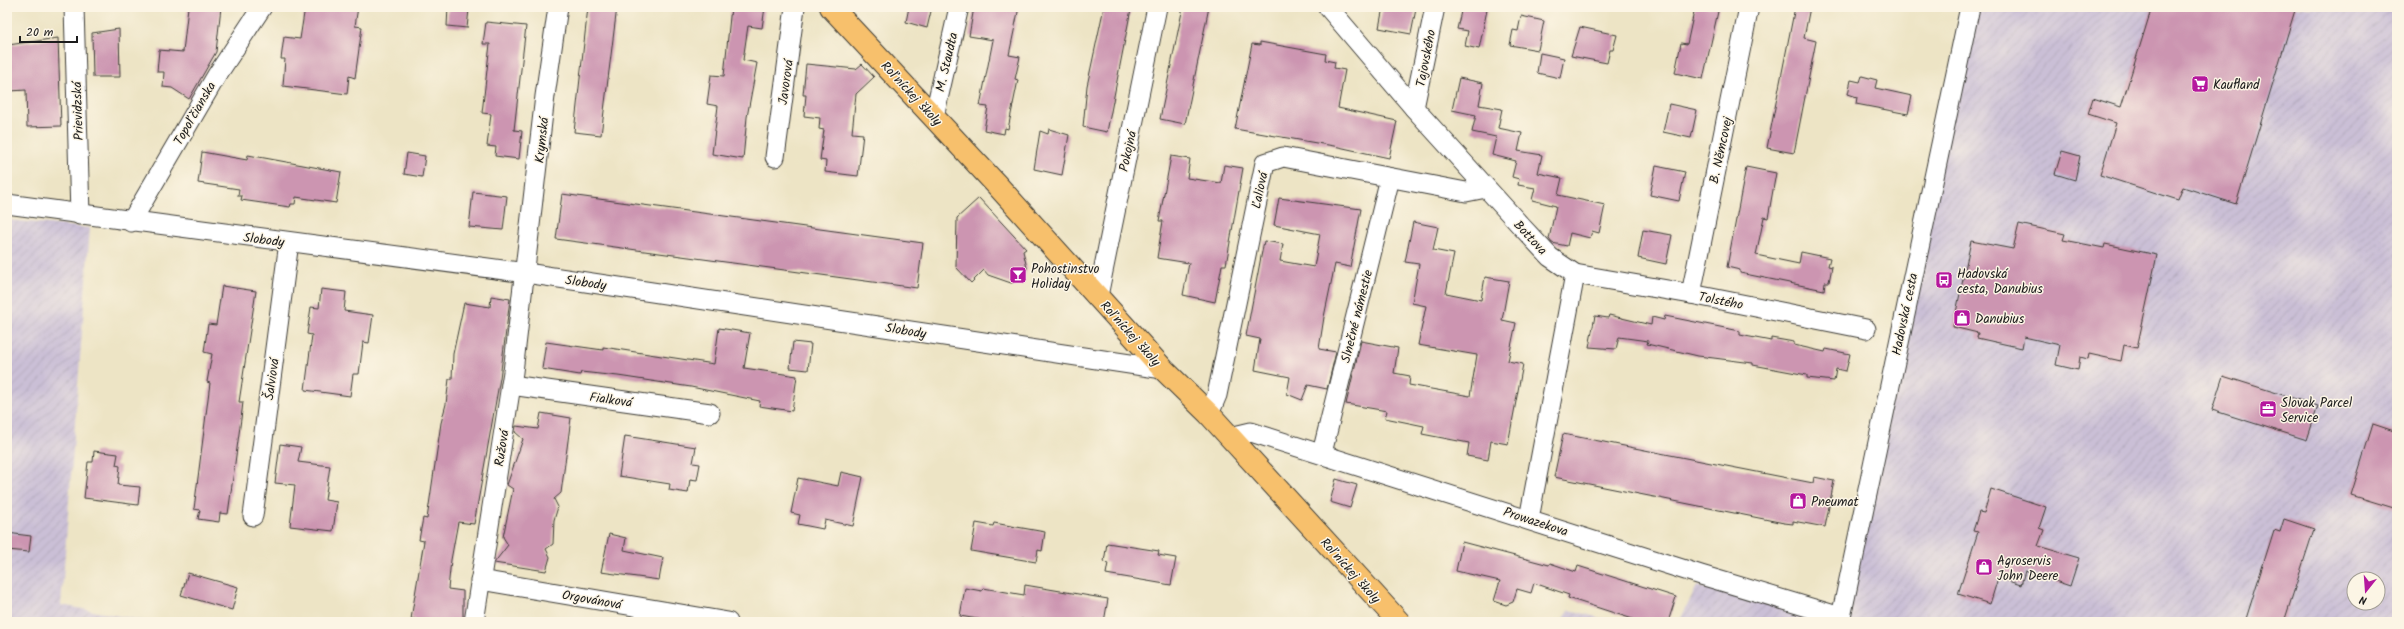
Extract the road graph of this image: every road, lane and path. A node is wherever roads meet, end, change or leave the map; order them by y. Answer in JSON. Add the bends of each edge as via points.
{"nodes":[{"id":1,"x":74,"y":7,"type":"edge"},
{"id":2,"x":262,"y":7,"type":"edge"},
{"id":3,"x":558,"y":7,"type":"edge"},
{"id":4,"x":796,"y":7,"type":"edge"},
{"id":5,"x":831,"y":7,"type":"edge"},
{"id":6,"x":959,"y":7,"type":"edge"},
{"id":7,"x":1157,"y":7,"type":"edge"},
{"id":8,"x":1328,"y":7,"type":"edge"},
{"id":9,"x":1435,"y":7,"type":"edge"},
{"id":10,"x":1749,"y":7,"type":"edge"},
{"id":11,"x":1970,"y":7,"type":"edge"},
{"id":12,"x":1414,"y":108,"type":"junction"},
{"id":13,"x":934,"y":117,"type":"junction"},
{"id":14,"x":776,"y":157,"type":"dead end"},
{"id":15,"x":1390,"y":178,"type":"junction"},
{"id":16,"x":1486,"y":188,"type":"junction"},
{"id":17,"x":7,"y":204,"type":"edge"},
{"id":18,"x":80,"y":215,"type":"junction"},
{"id":19,"x":131,"y":222,"type":"junction"},
{"id":20,"x":289,"y":242,"type":"junction"},
{"id":21,"x":526,"y":273,"type":"junction"},
{"id":22,"x":1575,"y":274,"type":"junction"},
{"id":23,"x":1691,"y":294,"type":"junction"},
{"id":24,"x":1098,"y":296,"type":"junction"},
{"id":25,"x":1866,"y":329,"type":"dead end"},
{"id":26,"x":1163,"y":369,"type":"junction"},
{"id":27,"x":511,"y":386,"type":"junction"},
{"id":28,"x":710,"y":413,"type":"dead end"},
{"id":29,"x":1209,"y":414,"type":"junction"},
{"id":30,"x":1230,"y":437,"type":"junction"},
{"id":31,"x":1322,"y":453,"type":"junction"},
{"id":32,"x":252,"y":516,"type":"dead end"},
{"id":33,"x":1529,"y":519,"type":"junction"},
{"id":34,"x":480,"y":580,"type":"junction"},
{"id":35,"x":1841,"y":619,"type":"edge"},
{"id":36,"x":474,"y":622,"type":"edge"},
{"id":37,"x":728,"y":622,"type":"edge"},
{"id":38,"x":1399,"y":622,"type":"edge"}],
"edges":[{"from":1,"to":18,"type":"street","name":"Prievidzská"},
{"from":2,"to":19,"type":"street","name":"Topoľčianska","via":[[217,75]]},
{"from":3,"to":21,"type":"street","name":"Krymská","via":[[545,96]]},
{"from":4,"to":14,"type":"street","name":"Javorová"},
{"from":5,"to":13,"type":"main road","name":"Roľníckej školy"},
{"from":6,"to":13,"type":"street","name":"M. Staudta"},
{"from":7,"to":24,"type":"street","name":"Pokojná"},
{"from":8,"to":12,"type":"street","name":"Bottova"},
{"from":9,"to":12,"type":"street","name":"Tajovského"},
{"from":10,"to":23,"type":"street","name":"B. Němcovej"},
{"from":11,"to":35,"type":"street","name":"Hadovská cesta"},
{"from":12,"to":16,"type":"street","name":"Bottova"},
{"from":13,"to":24,"type":"main road","name":"Roľníckej školy"},
{"from":15,"to":16,"type":"street","name":"Ľaliová","via":[[1466,192]]},
{"from":15,"to":29,"type":"street","name":"Ľaliová","via":[[1283,157],[1265,164],[1217,396]]},
{"from":15,"to":31,"type":"street","name":"Slnečné námestie"},
{"from":16,"to":22,"type":"street","name":"Bottova","via":[[1550,257]]},
{"from":17,"to":18,"type":"street","name":"Slobody"},
{"from":18,"to":19,"type":"street","name":"Slobody"},
{"from":19,"to":20,"type":"street","name":"Slobody"},
{"from":20,"to":21,"type":"street","name":"Slobody"},
{"from":20,"to":32,"type":"street","name":"Šalviová"},
{"from":21,"to":26,"type":"street","name":"Slobody"},
{"from":21,"to":27,"type":"street","name":"Ružová"},
{"from":22,"to":23,"type":"street","name":"Tolstého"},
{"from":22,"to":33,"type":"street"},
{"from":23,"to":25,"type":"street","name":"Tolstého"},
{"from":24,"to":26,"type":"main road","name":"Roľníckej školy"},
{"from":26,"to":29,"type":"main road","name":"Roľníckej školy"},
{"from":27,"to":28,"type":"street","name":"Fialková"},
{"from":27,"to":34,"type":"street","name":"Ružová"},
{"from":29,"to":30,"type":"main road","name":"Roľníckej školy"},
{"from":30,"to":31,"type":"street","name":"Prowazekova","via":[[1251,432]]},
{"from":30,"to":38,"type":"main road","name":"Roľníckej školy"},
{"from":31,"to":33,"type":"street","name":"Prowazekova"},
{"from":33,"to":35,"type":"street","name":"Prowazekova"},
{"from":34,"to":36,"type":"street","name":"Ružová"},
{"from":34,"to":37,"type":"street","name":"Orgovánová"}]}
